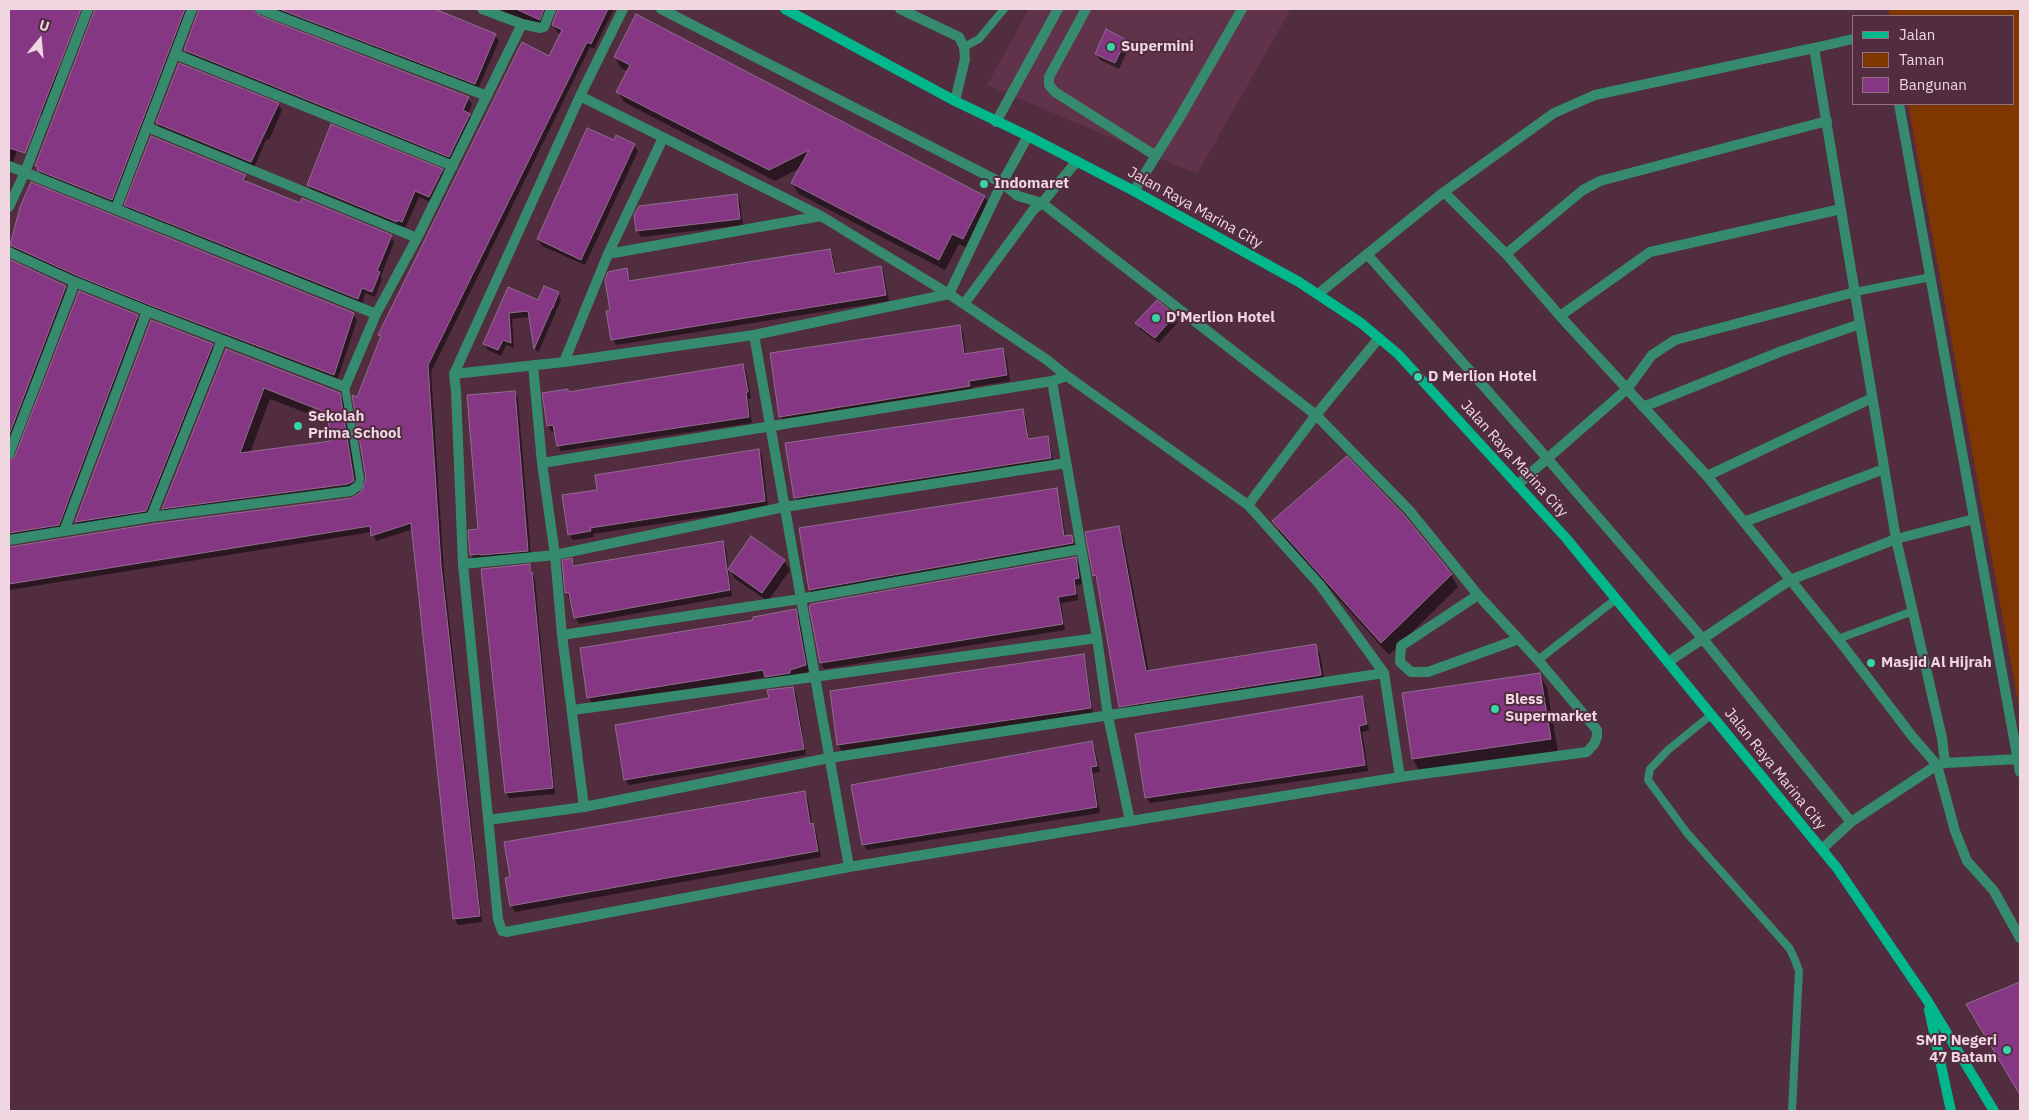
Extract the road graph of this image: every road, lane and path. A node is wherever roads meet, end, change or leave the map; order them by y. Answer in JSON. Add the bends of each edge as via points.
{"nodes":[{"id":1,"x":88,"y":9,"type":"edge"},
{"id":2,"x":192,"y":9,"type":"edge"},
{"id":3,"x":260,"y":9,"type":"edge"},
{"id":4,"x":482,"y":9,"type":"edge"},
{"id":5,"x":551,"y":9,"type":"edge"},
{"id":6,"x":623,"y":9,"type":"edge"},
{"id":7,"x":661,"y":9,"type":"edge"},
{"id":8,"x":785,"y":9,"type":"edge"},
{"id":9,"x":900,"y":9,"type":"edge"},
{"id":10,"x":1004,"y":9,"type":"edge"},
{"id":11,"x":1058,"y":9,"type":"edge"},
{"id":12,"x":1086,"y":9,"type":"edge"},
{"id":13,"x":1242,"y":9,"type":"edge"},
{"id":14,"x":522,"y":24,"type":"junction"},
{"id":15,"x":1852,"y":39,"type":"edge"},
{"id":16,"x":964,"y":48,"type":"junction"},
{"id":17,"x":1814,"y":48,"type":"junction"},
{"id":18,"x":175,"y":54,"type":"junction"},
{"id":19,"x":487,"y":96,"type":"junction"},
{"id":20,"x":580,"y":96,"type":"junction"},
{"id":21,"x":955,"y":101,"type":"junction"},
{"id":22,"x":1899,"y":105,"type":"edge"},
{"id":23,"x":1827,"y":121,"type":"junction"},
{"id":24,"x":996,"y":122,"type":"junction"},
{"id":25,"x":147,"y":127,"type":"junction"},
{"id":26,"x":1028,"y":136,"type":"junction"},
{"id":27,"x":663,"y":138,"type":"junction"},
{"id":28,"x":1156,"y":156,"type":"junction"},
{"id":29,"x":1077,"y":161,"type":"junction"},
{"id":30,"x":9,"y":166,"type":"edge"},
{"id":31,"x":452,"y":166,"type":"junction"},
{"id":32,"x":25,"y":172,"type":"junction"},
{"id":33,"x":1002,"y":183,"type":"junction"},
{"id":34,"x":1134,"y":191,"type":"junction"},
{"id":35,"x":1444,"y":192,"type":"junction"},
{"id":36,"x":1042,"y":203,"type":"junction"},
{"id":37,"x":9,"y":207,"type":"edge"},
{"id":38,"x":116,"y":208,"type":"junction"},
{"id":39,"x":1841,"y":209,"type":"junction"},
{"id":40,"x":821,"y":216,"type":"junction"},
{"id":41,"x":417,"y":238,"type":"junction"},
{"id":42,"x":9,"y":252,"type":"edge"},
{"id":43,"x":608,"y":254,"type":"junction"},
{"id":44,"x":1367,"y":254,"type":"junction"},
{"id":45,"x":1506,"y":254,"type":"junction"},
{"id":46,"x":1931,"y":277,"type":"junction"},
{"id":47,"x":75,"y":282,"type":"junction"},
{"id":48,"x":1855,"y":292,"type":"junction"},
{"id":49,"x":949,"y":294,"type":"junction"},
{"id":50,"x":1318,"y":294,"type":"junction"},
{"id":51,"x":964,"y":304,"type":"junction"},
{"id":52,"x":147,"y":311,"type":"junction"},
{"id":53,"x":376,"y":314,"type":"junction"},
{"id":54,"x":1560,"y":316,"type":"junction"},
{"id":55,"x":1860,"y":324,"type":"junction"},
{"id":56,"x":754,"y":335,"type":"junction"},
{"id":57,"x":1379,"y":338,"type":"junction"},
{"id":58,"x":222,"y":340,"type":"junction"},
{"id":59,"x":564,"y":362,"type":"junction"},
{"id":60,"x":533,"y":365,"type":"junction"},
{"id":61,"x":454,"y":374,"type":"junction"},
{"id":62,"x":1068,"y":376,"type":"junction"},
{"id":63,"x":1052,"y":381,"type":"junction"},
{"id":64,"x":346,"y":387,"type":"junction"},
{"id":65,"x":1627,"y":389,"type":"junction"},
{"id":66,"x":1872,"y":398,"type":"junction"},
{"id":67,"x":1643,"y":406,"type":"junction"},
{"id":68,"x":1316,"y":415,"type":"junction"},
{"id":69,"x":769,"y":427,"type":"junction"},
{"id":70,"x":9,"y":454,"type":"edge"},
{"id":71,"x":1548,"y":458,"type":"junction"},
{"id":72,"x":542,"y":463,"type":"junction"},
{"id":73,"x":1066,"y":463,"type":"junction"},
{"id":74,"x":1884,"y":469,"type":"junction"},
{"id":75,"x":1707,"y":476,"type":"junction"},
{"id":76,"x":1517,"y":485,"type":"junction"},
{"id":77,"x":358,"y":486,"type":"joint"},
{"id":78,"x":1248,"y":505,"type":"junction"},
{"id":79,"x":784,"y":507,"type":"junction"},
{"id":80,"x":151,"y":517,"type":"junction"},
{"id":81,"x":1974,"y":519,"type":"junction"},
{"id":82,"x":1744,"y":522,"type":"junction"},
{"id":83,"x":64,"y":531,"type":"junction"},
{"id":84,"x":1896,"y":539,"type":"junction"},
{"id":85,"x":9,"y":540,"type":"edge"},
{"id":86,"x":1081,"y":549,"type":"junction"},
{"id":87,"x":555,"y":555,"type":"junction"},
{"id":88,"x":463,"y":564,"type":"junction"},
{"id":89,"x":1790,"y":580,"type":"junction"},
{"id":90,"x":1478,"y":594,"type":"junction"},
{"id":91,"x":800,"y":599,"type":"junction"},
{"id":92,"x":1616,"y":599,"type":"junction"},
{"id":93,"x":1913,"y":612,"type":"junction"},
{"id":94,"x":562,"y":635,"type":"junction"},
{"id":95,"x":1097,"y":638,"type":"junction"},
{"id":96,"x":1519,"y":639,"type":"junction"},
{"id":97,"x":1703,"y":639,"type":"junction"},
{"id":98,"x":1838,"y":639,"type":"junction"},
{"id":99,"x":1538,"y":660,"type":"junction"},
{"id":100,"x":1668,"y":662,"type":"junction"},
{"id":101,"x":1384,"y":673,"type":"junction"},
{"id":102,"x":814,"y":676,"type":"junction"},
{"id":103,"x":573,"y":710,"type":"junction"},
{"id":104,"x":1711,"y":715,"type":"junction"},
{"id":105,"x":1108,"y":716,"type":"junction"},
{"id":106,"x":829,"y":758,"type":"junction"},
{"id":107,"x":2018,"y":759,"type":"junction"},
{"id":108,"x":1941,"y":764,"type":"junction"},
{"id":109,"x":2020,"y":772,"type":"edge"},
{"id":110,"x":1400,"y":777,"type":"junction"},
{"id":111,"x":584,"y":806,"type":"junction"},
{"id":112,"x":488,"y":820,"type":"junction"},
{"id":113,"x":1130,"y":821,"type":"junction"},
{"id":114,"x":1851,"y":822,"type":"junction"},
{"id":115,"x":1822,"y":849,"type":"junction"},
{"id":116,"x":849,"y":867,"type":"junction"},
{"id":117,"x":2020,"y":938,"type":"edge"},
{"id":118,"x":1927,"y":1000,"type":"junction"},
{"id":119,"x":1792,"y":1111,"type":"edge"},
{"id":120,"x":1952,"y":1111,"type":"edge"},
{"id":121,"x":1994,"y":1111,"type":"edge"}],
"edges":[{"from":1,"to":32,"type":"street"},
{"from":2,"to":18,"type":"street"},
{"from":3,"to":19,"type":"street"},
{"from":4,"to":14,"type":"street"},
{"from":5,"to":14,"type":"street","via":[[544,27]]},
{"from":6,"to":20,"type":"street"},
{"from":7,"to":33,"type":"street"},
{"from":8,"to":21,"type":"main road","name":"Jalan Raya Marina City"},
{"from":9,"to":16,"type":"street","via":[[959,37]]},
{"from":10,"to":16,"type":"lane","via":[[979,39]]},
{"from":11,"to":24,"type":"street"},
{"from":12,"to":28,"type":"street","via":[[1049,77],[1049,85],[1055,92]]},
{"from":13,"to":28,"type":"street"},
{"from":14,"to":19,"type":"street"},
{"from":15,"to":17,"type":"street"},
{"from":16,"to":21,"type":"street","via":[[965,60]]},
{"from":17,"to":23,"type":"street"},
{"from":17,"to":35,"type":"street","via":[[1595,95],[1554,113]]},
{"from":18,"to":25,"type":"street"},
{"from":18,"to":31,"type":"street"},
{"from":19,"to":31,"type":"street"},
{"from":20,"to":27,"type":"street"},
{"from":20,"to":61,"type":"street"},
{"from":21,"to":24,"type":"main road","name":"Jalan Raya Marina City"},
{"from":22,"to":46,"type":"street"},
{"from":23,"to":39,"type":"street"},
{"from":23,"to":45,"type":"street","via":[[1600,181],[1583,190]]},
{"from":24,"to":26,"type":"main road","name":"Jalan Raya Marina City"},
{"from":25,"to":38,"type":"street"},
{"from":25,"to":41,"type":"street"},
{"from":26,"to":29,"type":"main road","name":"Jalan Raya Marina City"},
{"from":26,"to":33,"type":"street"},
{"from":27,"to":40,"type":"street"},
{"from":27,"to":43,"type":"street"},
{"from":28,"to":34,"type":"street"},
{"from":29,"to":34,"type":"main road","name":"Jalan Raya Marina City"},
{"from":29,"to":36,"type":"street"},
{"from":30,"to":32,"type":"street"},
{"from":31,"to":41,"type":"street"},
{"from":32,"to":37,"type":"street"},
{"from":32,"to":38,"type":"street"},
{"from":33,"to":36,"type":"street","via":[[1018,196]]},
{"from":33,"to":49,"type":"street"},
{"from":34,"to":50,"type":"main road","name":"Jalan Raya Marina City"},
{"from":35,"to":44,"type":"street"},
{"from":35,"to":45,"type":"street"},
{"from":36,"to":51,"type":"street","via":[[1034,209]]},
{"from":36,"to":68,"type":"street"},
{"from":38,"to":53,"type":"street"},
{"from":39,"to":48,"type":"street"},
{"from":39,"to":54,"type":"street","via":[[1650,252]]},
{"from":40,"to":43,"type":"street"},
{"from":40,"to":49,"type":"street"},
{"from":41,"to":53,"type":"street"},
{"from":42,"to":47,"type":"street"},
{"from":43,"to":59,"type":"street"},
{"from":44,"to":50,"type":"street"},
{"from":44,"to":71,"type":"street"},
{"from":45,"to":54,"type":"street"},
{"from":46,"to":48,"type":"lane"},
{"from":46,"to":81,"type":"street"},
{"from":47,"to":52,"type":"street"},
{"from":47,"to":70,"type":"street"},
{"from":48,"to":55,"type":"street"},
{"from":48,"to":65,"type":"street","via":[[1675,340],[1652,355]]},
{"from":49,"to":51,"type":"street"},
{"from":49,"to":56,"type":"street"},
{"from":50,"to":57,"type":"main road","name":"Jalan Raya Marina City"},
{"from":51,"to":62,"type":"street"},
{"from":52,"to":58,"type":"street"},
{"from":52,"to":83,"type":"street"},
{"from":53,"to":64,"type":"street"},
{"from":54,"to":65,"type":"street"},
{"from":55,"to":66,"type":"street"},
{"from":55,"to":67,"type":"street"},
{"from":56,"to":59,"type":"street"},
{"from":56,"to":69,"type":"street"},
{"from":57,"to":68,"type":"street"},
{"from":57,"to":76,"type":"main road","name":"Jalan Raya Marina City","via":[[1398,354]]},
{"from":58,"to":64,"type":"street"},
{"from":58,"to":80,"type":"street"},
{"from":59,"to":60,"type":"street"},
{"from":60,"to":61,"type":"street"},
{"from":60,"to":72,"type":"street"},
{"from":61,"to":88,"type":"street"},
{"from":62,"to":63,"type":"street"},
{"from":62,"to":78,"type":"street"},
{"from":63,"to":69,"type":"street"},
{"from":63,"to":73,"type":"street"},
{"from":64,"to":77,"type":"lane","via":[[360,479]]},
{"from":65,"to":67,"type":"street"},
{"from":65,"to":71,"type":"street"},
{"from":66,"to":74,"type":"street"},
{"from":66,"to":75,"type":"street"},
{"from":67,"to":75,"type":"street"},
{"from":68,"to":78,"type":"street"},
{"from":68,"to":90,"type":"street","via":[[1409,510]]},
{"from":69,"to":72,"type":"street"},
{"from":69,"to":79,"type":"street"},
{"from":71,"to":76,"type":"street"},
{"from":71,"to":97,"type":"street"},
{"from":72,"to":87,"type":"street"},
{"from":73,"to":79,"type":"street"},
{"from":73,"to":86,"type":"street"},
{"from":74,"to":82,"type":"street"},
{"from":74,"to":84,"type":"street"},
{"from":75,"to":82,"type":"street"},
{"from":76,"to":92,"type":"main road","name":"Jalan Raya Marina City"},
{"from":77,"to":80,"type":"street","via":[[351,491]]},
{"from":78,"to":101,"type":"street","via":[[1320,586]]},
{"from":79,"to":87,"type":"street"},
{"from":79,"to":91,"type":"street"},
{"from":80,"to":83,"type":"street"},
{"from":81,"to":84,"type":"street"},
{"from":81,"to":107,"type":"street"},
{"from":82,"to":89,"type":"street"},
{"from":83,"to":85,"type":"street"},
{"from":84,"to":89,"type":"street"},
{"from":84,"to":93,"type":"street"},
{"from":86,"to":91,"type":"street"},
{"from":86,"to":95,"type":"street"},
{"from":87,"to":88,"type":"street"},
{"from":87,"to":94,"type":"street"},
{"from":88,"to":112,"type":"street"},
{"from":89,"to":97,"type":"street"},
{"from":89,"to":98,"type":"street"},
{"from":90,"to":96,"type":"street"},
{"from":90,"to":96,"type":"street","via":[[1400,646],[1400,662],[1411,672],[1428,672]]},
{"from":91,"to":94,"type":"street"},
{"from":91,"to":102,"type":"street"},
{"from":92,"to":99,"type":"lane"},
{"from":92,"to":100,"type":"main road","name":"Jalan Raya Marina City"},
{"from":93,"to":98,"type":"lane"},
{"from":93,"to":108,"type":"street","via":[[1942,738]]},
{"from":94,"to":103,"type":"street"},
{"from":95,"to":102,"type":"street"},
{"from":95,"to":105,"type":"street"},
{"from":96,"to":99,"type":"street"},
{"from":97,"to":100,"type":"street"},
{"from":97,"to":114,"type":"street"},
{"from":98,"to":108,"type":"street","via":[[1912,736]]},
{"from":99,"to":110,"type":"street","via":[[1597,730],[1594,744],[1587,752]]},
{"from":100,"to":104,"type":"main road","name":"Jalan Raya Marina City"},
{"from":101,"to":105,"type":"street"},
{"from":101,"to":110,"type":"street"},
{"from":102,"to":103,"type":"street"},
{"from":102,"to":106,"type":"street"},
{"from":103,"to":111,"type":"street"},
{"from":104,"to":115,"type":"main road","name":"Jalan Raya Marina City"},
{"from":104,"to":119,"type":"lane","via":[[1668,750],[1650,769],[1648,780],[1688,833],[1790,949],[1796,960],[1799,971]]},
{"from":105,"to":106,"type":"street"},
{"from":105,"to":113,"type":"street"},
{"from":106,"to":111,"type":"street"},
{"from":106,"to":116,"type":"street"},
{"from":107,"to":108,"type":"street"},
{"from":107,"to":109,"type":"street"},
{"from":108,"to":114,"type":"street"},
{"from":108,"to":117,"type":"street","via":[[1955,831],[1967,861],[1994,892]]},
{"from":110,"to":113,"type":"street"},
{"from":111,"to":112,"type":"street"},
{"from":112,"to":116,"type":"street","via":[[498,919],[502,931],[506,932]]},
{"from":113,"to":116,"type":"street"},
{"from":114,"to":115,"type":"street"},
{"from":115,"to":118,"type":"main road","name":"Jalan Raya Marina City"},
{"from":118,"to":120,"type":"main road","name":"Jalan Raya Marina City"},
{"from":118,"to":121,"type":"main road","name":"Jalan Raya Marina City"}]}
